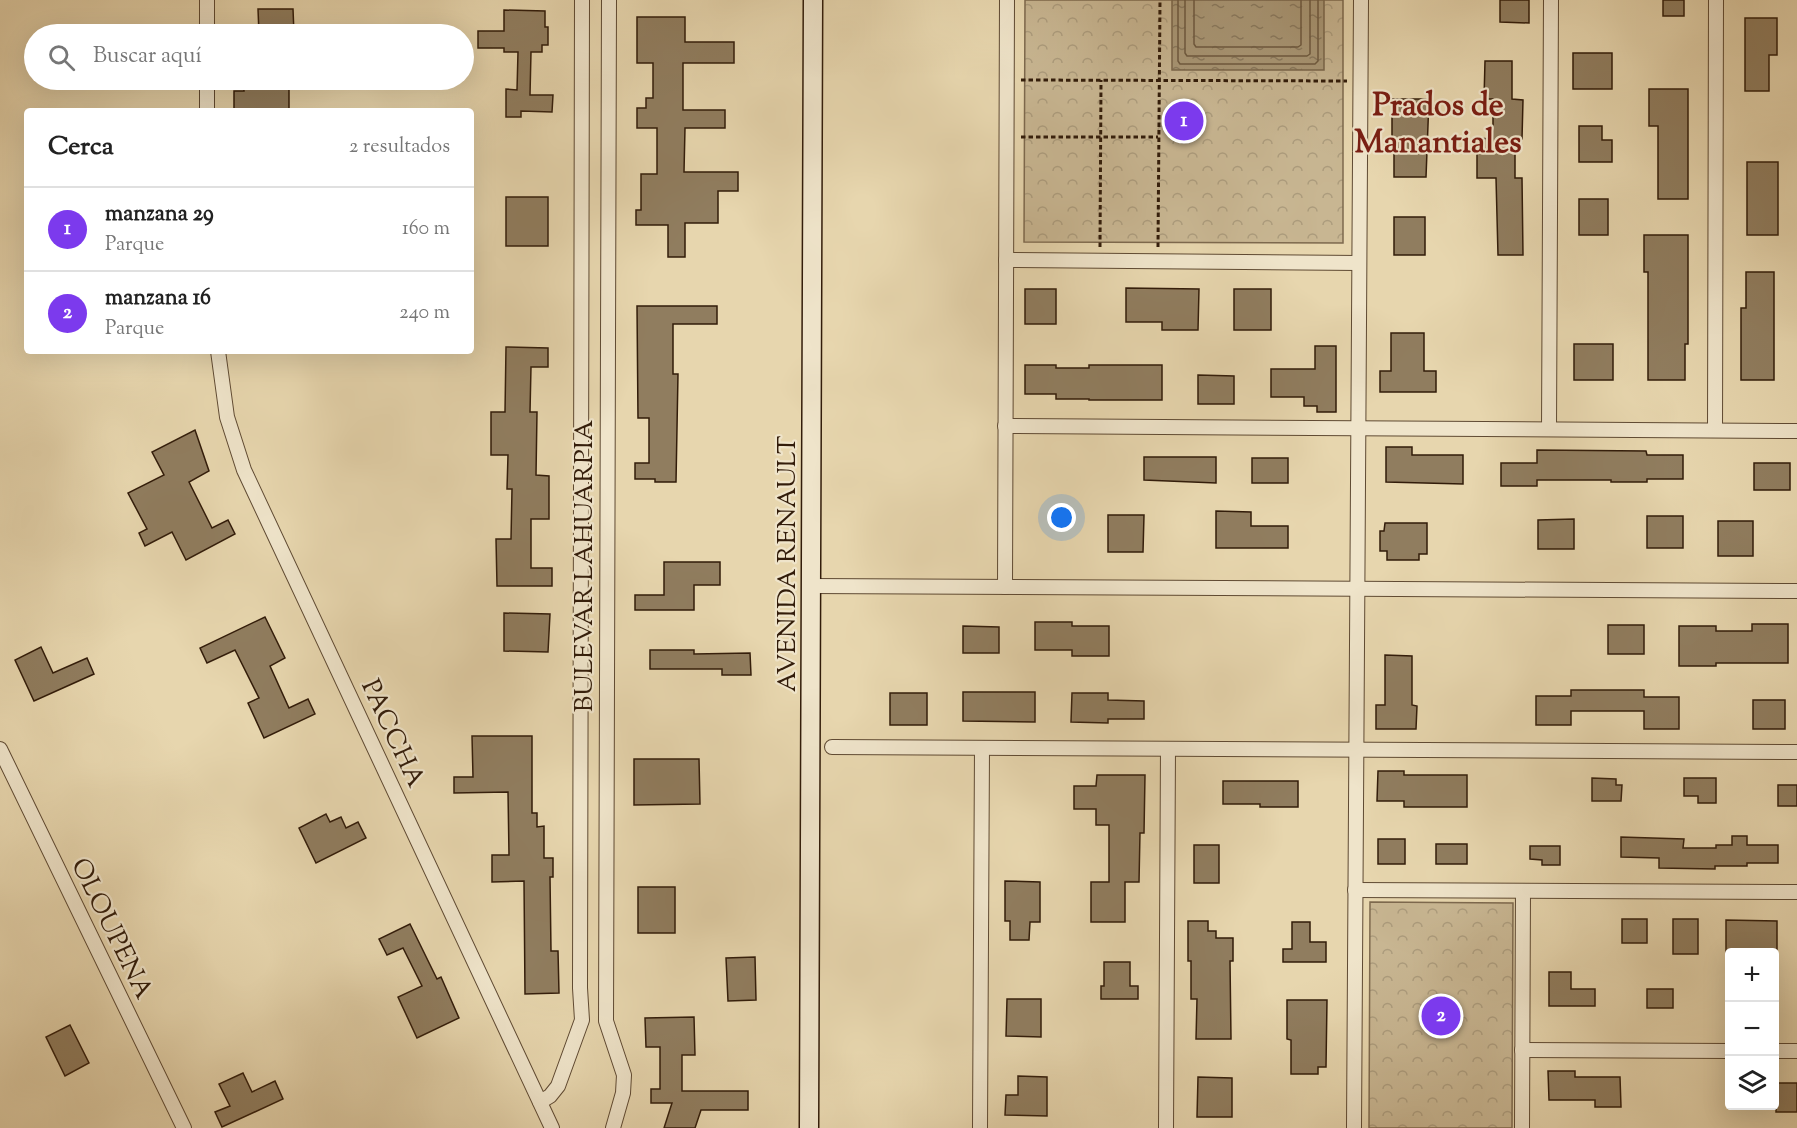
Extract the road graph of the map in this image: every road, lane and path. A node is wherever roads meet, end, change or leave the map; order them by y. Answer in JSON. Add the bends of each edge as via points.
{"nodes":[{"id":1,"x":207,"y":0,"type":"edge"},
{"id":2,"x":582,"y":0,"type":"edge"},
{"id":3,"x":609,"y":0,"type":"edge"},
{"id":4,"x":813,"y":0,"type":"edge"},
{"id":5,"x":1008,"y":0,"type":"edge"},
{"id":6,"x":1160,"y":0,"type":"edge"},
{"id":7,"x":1361,"y":0,"type":"edge"},
{"id":8,"x":1551,"y":0,"type":"edge"},
{"id":9,"x":1716,"y":0,"type":"edge"},
{"id":10,"x":207,"y":24,"type":"edge"},
{"id":11,"x":1007,"y":80,"type":"junction"},
{"id":12,"x":1101,"y":80,"type":"junction"},
{"id":13,"x":1159,"y":80,"type":"junction"},
{"id":14,"x":1361,"y":81,"type":"junction"},
{"id":15,"x":207,"y":90,"type":"edge"},
{"id":16,"x":207,"y":108,"type":"edge"},
{"id":17,"x":1007,"y":137,"type":"junction"},
{"id":18,"x":1101,"y":137,"type":"junction"},
{"id":19,"x":1159,"y":137,"type":"junction"},
{"id":20,"x":1006,"y":260,"type":"junction"},
{"id":21,"x":1100,"y":261,"type":"junction"},
{"id":22,"x":1158,"y":261,"type":"junction"},
{"id":23,"x":1359,"y":263,"type":"junction"},
{"id":24,"x":218,"y":354,"type":"edge"},
{"id":25,"x":1005,"y":426,"type":"junction"},
{"id":26,"x":1358,"y":428,"type":"junction"},
{"id":27,"x":1549,"y":429,"type":"junction"},
{"id":28,"x":1715,"y":430,"type":"junction"},
{"id":29,"x":1797,"y":431,"type":"edge"},
{"id":30,"x":811,"y":586,"type":"junction"},
{"id":31,"x":1005,"y":587,"type":"junction"},
{"id":32,"x":1358,"y":589,"type":"junction"},
{"id":33,"x":1797,"y":591,"type":"edge"},
{"id":34,"x":832,"y":747,"type":"dead end"},
{"id":35,"x":982,"y":748,"type":"junction"},
{"id":36,"x":1168,"y":748,"type":"junction"},
{"id":37,"x":0,"y":749,"type":"edge"},
{"id":38,"x":1356,"y":750,"type":"junction"},
{"id":39,"x":1797,"y":752,"type":"edge"},
{"id":40,"x":1355,"y":890,"type":"junction"},
{"id":41,"x":1523,"y":891,"type":"junction"},
{"id":42,"x":1797,"y":892,"type":"edge"},
{"id":43,"x":582,"y":1020,"type":"junction"},
{"id":44,"x":606,"y":1021,"type":"junction"},
{"id":45,"x":1522,"y":1050,"type":"junction"},
{"id":46,"x":1725,"y":1051,"type":"edge"},
{"id":47,"x":1779,"y":1051,"type":"edge"},
{"id":48,"x":1797,"y":1051,"type":"edge"},
{"id":49,"x":540,"y":1102,"type":"junction"},
{"id":50,"x":184,"y":1128,"type":"edge"},
{"id":51,"x":552,"y":1128,"type":"edge"},
{"id":52,"x":613,"y":1128,"type":"edge"},
{"id":53,"x":809,"y":1128,"type":"edge"},
{"id":54,"x":980,"y":1128,"type":"edge"},
{"id":55,"x":1166,"y":1128,"type":"edge"},
{"id":56,"x":1354,"y":1128,"type":"edge"},
{"id":57,"x":1521,"y":1128,"type":"edge"}],
"edges":[{"from":1,"to":10,"type":"street"},
{"from":2,"to":43,"type":"street"},
{"from":3,"to":44,"type":"street","name":"BULEVAR LAHUARPIA"},
{"from":4,"to":30,"type":"street","name":"AVENIDA RENAULT"},
{"from":5,"to":11,"type":"street"},
{"from":6,"to":13,"type":"path"},
{"from":7,"to":14,"type":"street"},
{"from":8,"to":27,"type":"street"},
{"from":9,"to":28,"type":"street"},
{"from":11,"to":12,"type":"path"},
{"from":11,"to":17,"type":"street"},
{"from":12,"to":13,"type":"path"},
{"from":12,"to":18,"type":"path"},
{"from":13,"to":14,"type":"path"},
{"from":13,"to":19,"type":"path"},
{"from":14,"to":23,"type":"street"},
{"from":15,"to":16,"type":"street"},
{"from":17,"to":18,"type":"path"},
{"from":17,"to":20,"type":"street"},
{"from":18,"to":19,"type":"path"},
{"from":18,"to":21,"type":"path"},
{"from":19,"to":22,"type":"path"},
{"from":20,"to":21,"type":"street"},
{"from":20,"to":25,"type":"street"},
{"from":21,"to":22,"type":"street"},
{"from":22,"to":23,"type":"street"},
{"from":23,"to":26,"type":"street"},
{"from":24,"to":49,"type":"street","name":"PACCHA","via":[[227,417],[244,470]]},
{"from":25,"to":26,"type":"street"},
{"from":25,"to":31,"type":"street"},
{"from":26,"to":27,"type":"street"},
{"from":26,"to":32,"type":"street"},
{"from":27,"to":28,"type":"street"},
{"from":28,"to":29,"type":"street"},
{"from":30,"to":31,"type":"street"},
{"from":30,"to":53,"type":"street","name":"AVENIDA RENAULT"},
{"from":31,"to":32,"type":"street"},
{"from":32,"to":33,"type":"street"},
{"from":32,"to":38,"type":"street"},
{"from":34,"to":35,"type":"street"},
{"from":35,"to":36,"type":"street"},
{"from":35,"to":54,"type":"street"},
{"from":36,"to":38,"type":"street"},
{"from":36,"to":55,"type":"street"},
{"from":37,"to":50,"type":"street","name":"OLOUPENA"},
{"from":38,"to":39,"type":"street"},
{"from":38,"to":40,"type":"street"},
{"from":40,"to":41,"type":"street"},
{"from":40,"to":56,"type":"street"},
{"from":41,"to":42,"type":"street"},
{"from":41,"to":45,"type":"street"},
{"from":43,"to":44,"type":"street"},
{"from":43,"to":49,"type":"street","via":[[558,1086]]},
{"from":44,"to":52,"type":"street","name":"BULEVAR LAHUARPIA","via":[[624,1075]]},
{"from":45,"to":46,"type":"street"},
{"from":45,"to":57,"type":"street"},
{"from":47,"to":48,"type":"street"},
{"from":49,"to":51,"type":"street","name":"PACCHA"}]}
